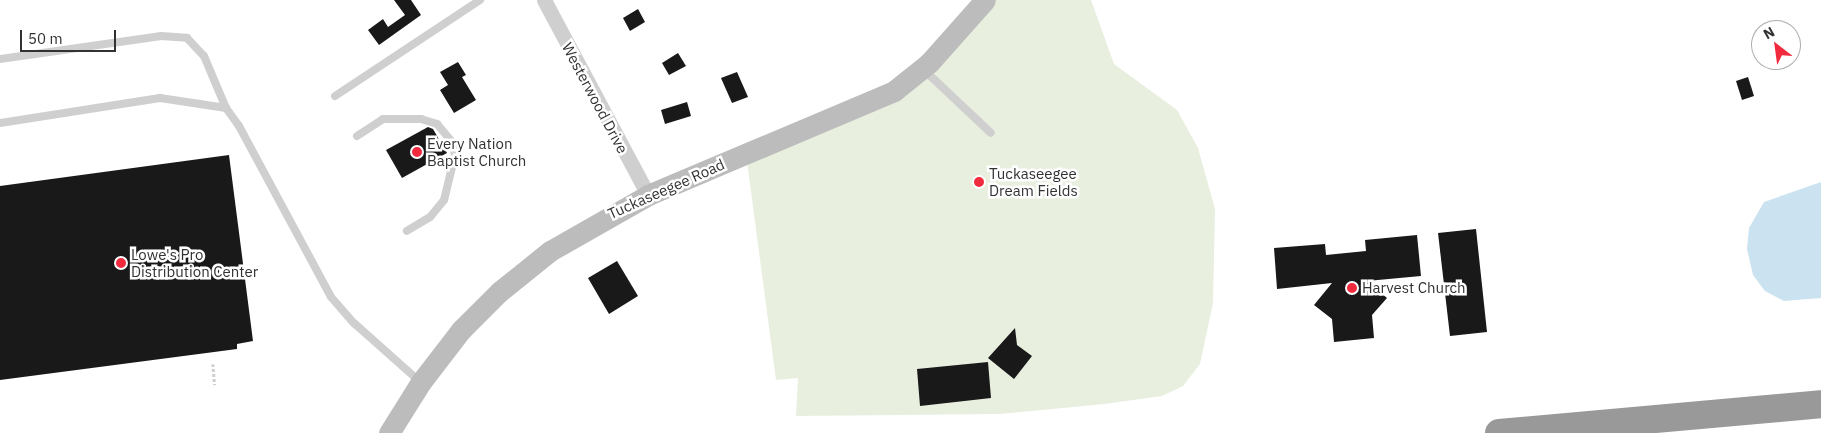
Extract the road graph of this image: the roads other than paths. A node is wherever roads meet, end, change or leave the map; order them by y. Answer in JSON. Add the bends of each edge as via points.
{"nodes":[{"id":1,"x":480,"y":0,"type":"edge"},
{"id":2,"x":544,"y":0,"type":"edge"},
{"id":3,"x":985,"y":0,"type":"edge"},
{"id":4,"x":0,"y":59,"type":"edge"},
{"id":5,"x":923,"y":69,"type":"junction"},
{"id":6,"x":335,"y":96,"type":"dead end"},
{"id":7,"x":226,"y":108,"type":"junction"},
{"id":8,"x":0,"y":123,"type":"edge"},
{"id":9,"x":991,"y":133,"type":"dead end"},
{"id":10,"x":356,"y":136,"type":"dead end"},
{"id":11,"x":648,"y":195,"type":"junction"},
{"id":12,"x":407,"y":231,"type":"dead end"},
{"id":13,"x":421,"y":382,"type":"junction"},
{"id":14,"x":1821,"y":404,"type":"edge"},
{"id":15,"x":389,"y":433,"type":"edge"},
{"id":16,"x":1499,"y":433,"type":"edge"}],
"edges":[{"from":1,"to":6,"type":"lane"},
{"from":2,"to":11,"type":"street","name":"Westerwood Drive"},
{"from":3,"to":5,"type":"street","name":"Tuckaseegee Road"},
{"from":4,"to":7,"type":"lane","via":[[161,36],[187,38],[204,56]]},
{"from":5,"to":9,"type":"lane"},
{"from":5,"to":11,"type":"street","name":"Tuckaseegee Road","via":[[894,91],[871,103]]},
{"from":7,"to":8,"type":"lane","via":[[160,98]]},
{"from":7,"to":13,"type":"lane","via":[[239,126],[331,297],[354,323]]},
{"from":10,"to":12,"type":"lane","via":[[383,119],[420,119],[437,124],[452,142],[455,155],[444,200],[430,217]]},
{"from":11,"to":13,"type":"street","name":"Tuckaseegee Road","via":[[577,233],[525,270],[461,330]]},
{"from":13,"to":15,"type":"street","name":"Tuckaseegee Road"},
{"from":14,"to":16,"type":"highway"}]}
